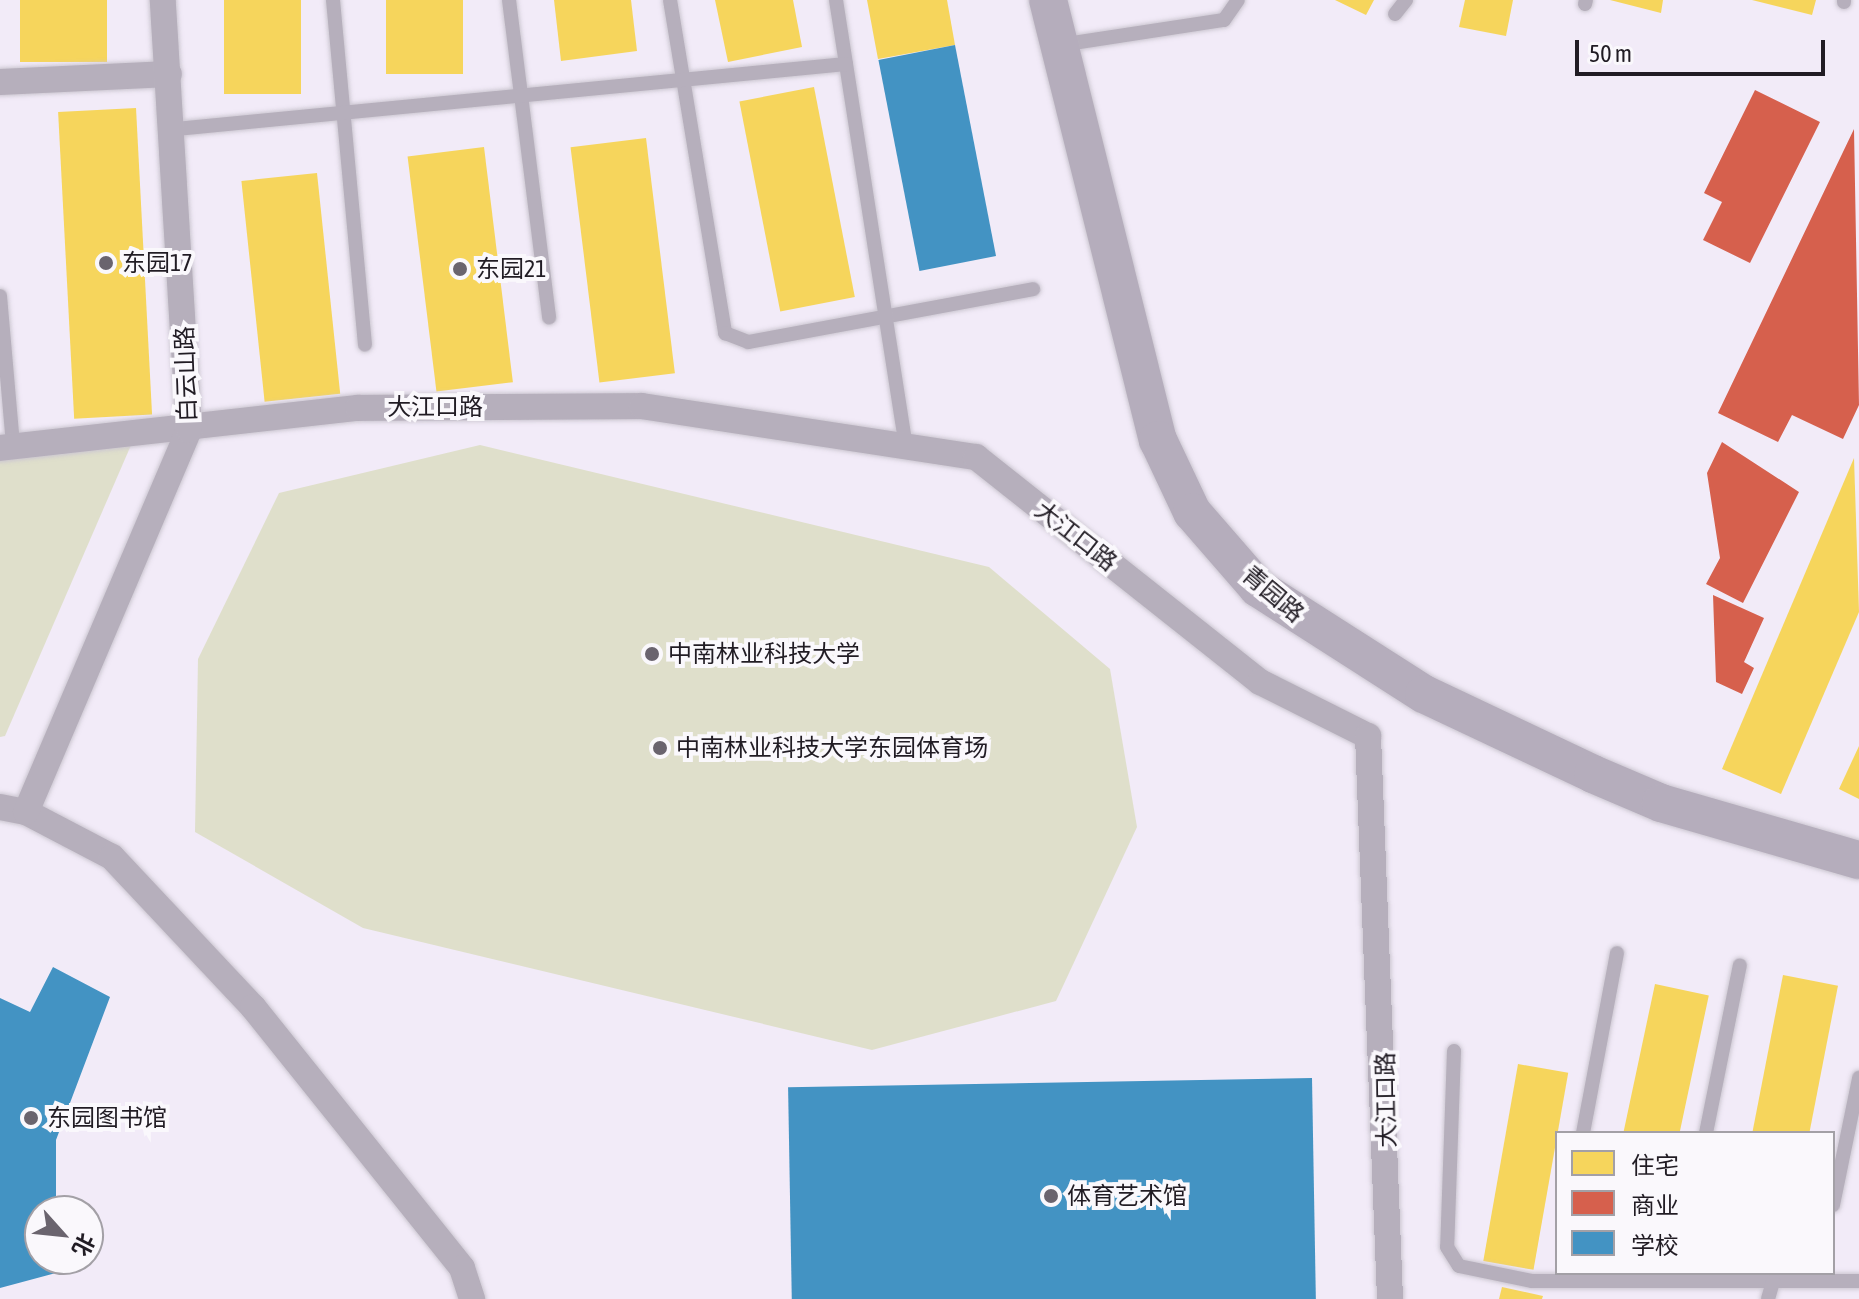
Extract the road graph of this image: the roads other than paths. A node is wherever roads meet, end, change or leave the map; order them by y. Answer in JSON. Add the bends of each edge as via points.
{"nodes":[{"id":1,"x":163,"y":0,"type":"edge"},
{"id":2,"x":333,"y":0,"type":"edge"},
{"id":3,"x":509,"y":0,"type":"edge"},
{"id":4,"x":670,"y":0,"type":"edge"},
{"id":5,"x":836,"y":0,"type":"edge"},
{"id":6,"x":1048,"y":0,"type":"edge"},
{"id":7,"x":1238,"y":0,"type":"edge"},
{"id":8,"x":1406,"y":0,"type":"edge"},
{"id":9,"x":1395,"y":14,"type":"dead end"},
{"id":10,"x":1060,"y":46,"type":"junction"},
{"id":11,"x":846,"y":64,"type":"junction"},
{"id":12,"x":169,"y":74,"type":"junction"},
{"id":13,"x":682,"y":80,"type":"junction"},
{"id":14,"x":0,"y":82,"type":"edge"},
{"id":15,"x":520,"y":96,"type":"junction"},
{"id":16,"x":343,"y":113,"type":"junction"},
{"id":17,"x":176,"y":129,"type":"junction"},
{"id":18,"x":1033,"y":289,"type":"dead end"},
{"id":19,"x":0,"y":296,"type":"edge"},
{"id":20,"x":549,"y":317,"type":"dead end"},
{"id":21,"x":886,"y":319,"type":"junction"},
{"id":22,"x":365,"y":345,"type":"dead end"},
{"id":23,"x":189,"y":430,"type":"junction"},
{"id":24,"x":906,"y":446,"type":"junction"},
{"id":25,"x":6,"y":447,"type":"edge"},
{"id":26,"x":0,"y":807,"type":"edge"},
{"id":27,"x":26,"y":812,"type":"junction"},
{"id":28,"x":1859,"y":860,"type":"edge"},
{"id":29,"x":1617,"y":953,"type":"dead end"},
{"id":30,"x":1740,"y":965,"type":"dead end"},
{"id":31,"x":1454,"y":1051,"type":"dead end"},
{"id":32,"x":1859,"y":1078,"type":"edge"},
{"id":33,"x":1583,"y":1131,"type":"edge"},
{"id":34,"x":1706,"y":1131,"type":"edge"},
{"id":35,"x":1835,"y":1195,"type":"edge"},
{"id":36,"x":1556,"y":1277,"type":"edge"},
{"id":37,"x":1818,"y":1277,"type":"edge"},
{"id":38,"x":1677,"y":1278,"type":"edge"},
{"id":39,"x":1773,"y":1281,"type":"junction"},
{"id":40,"x":1859,"y":1281,"type":"edge"},
{"id":41,"x":1643,"y":1292,"type":"edge"},
{"id":42,"x":472,"y":1299,"type":"edge"},
{"id":43,"x":1390,"y":1299,"type":"edge"},
{"id":44,"x":1768,"y":1299,"type":"edge"}],
"edges":[{"from":1,"to":12,"type":"street","name":"白云山路"},
{"from":2,"to":16,"type":"lane"},
{"from":3,"to":15,"type":"lane"},
{"from":4,"to":13,"type":"lane"},
{"from":5,"to":11,"type":"lane"},
{"from":6,"to":10,"type":"street","name":"青园路"},
{"from":7,"to":10,"type":"lane","via":[[1224,20]]},
{"from":8,"to":9,"type":"lane"},
{"from":10,"to":28,"type":"street","name":"青园路","via":[[1158,440],[1192,512],[1258,588],[1424,694],[1593,774],[1661,803]]},
{"from":11,"to":13,"type":"lane"},
{"from":11,"to":21,"type":"lane"},
{"from":12,"to":14,"type":"street"},
{"from":12,"to":17,"type":"street","name":"白云山路"},
{"from":13,"to":15,"type":"lane"},
{"from":13,"to":21,"type":"lane","via":[[725,333],[748,342]]},
{"from":15,"to":16,"type":"lane"},
{"from":15,"to":20,"type":"lane"},
{"from":16,"to":17,"type":"lane"},
{"from":16,"to":22,"type":"lane"},
{"from":17,"to":23,"type":"street","name":"白云山路"},
{"from":18,"to":21,"type":"lane"},
{"from":19,"to":25,"type":"lane"},
{"from":21,"to":24,"type":"lane"},
{"from":23,"to":24,"type":"street","name":"大江口路","via":[[358,408],[642,406]]},
{"from":23,"to":25,"type":"street","name":"大江口路"},
{"from":23,"to":27,"type":"street","name":"白云山路"},
{"from":24,"to":43,"type":"street","name":"大江口路","via":[[976,457],[1260,682],[1368,736]]},
{"from":26,"to":27,"type":"street"},
{"from":27,"to":42,"type":"street","via":[[112,857],[253,1007],[462,1268]]},
{"from":29,"to":33,"type":"lane"},
{"from":30,"to":34,"type":"lane"},
{"from":31,"to":36,"type":"lane","via":[[1450,1259]]},
{"from":32,"to":35,"type":"lane"},
{"from":36,"to":41,"type":"lane"},
{"from":37,"to":39,"type":"lane"},
{"from":37,"to":40,"type":"lane"},
{"from":38,"to":39,"type":"lane"},
{"from":38,"to":41,"type":"lane"},
{"from":39,"to":44,"type":"lane"}]}
